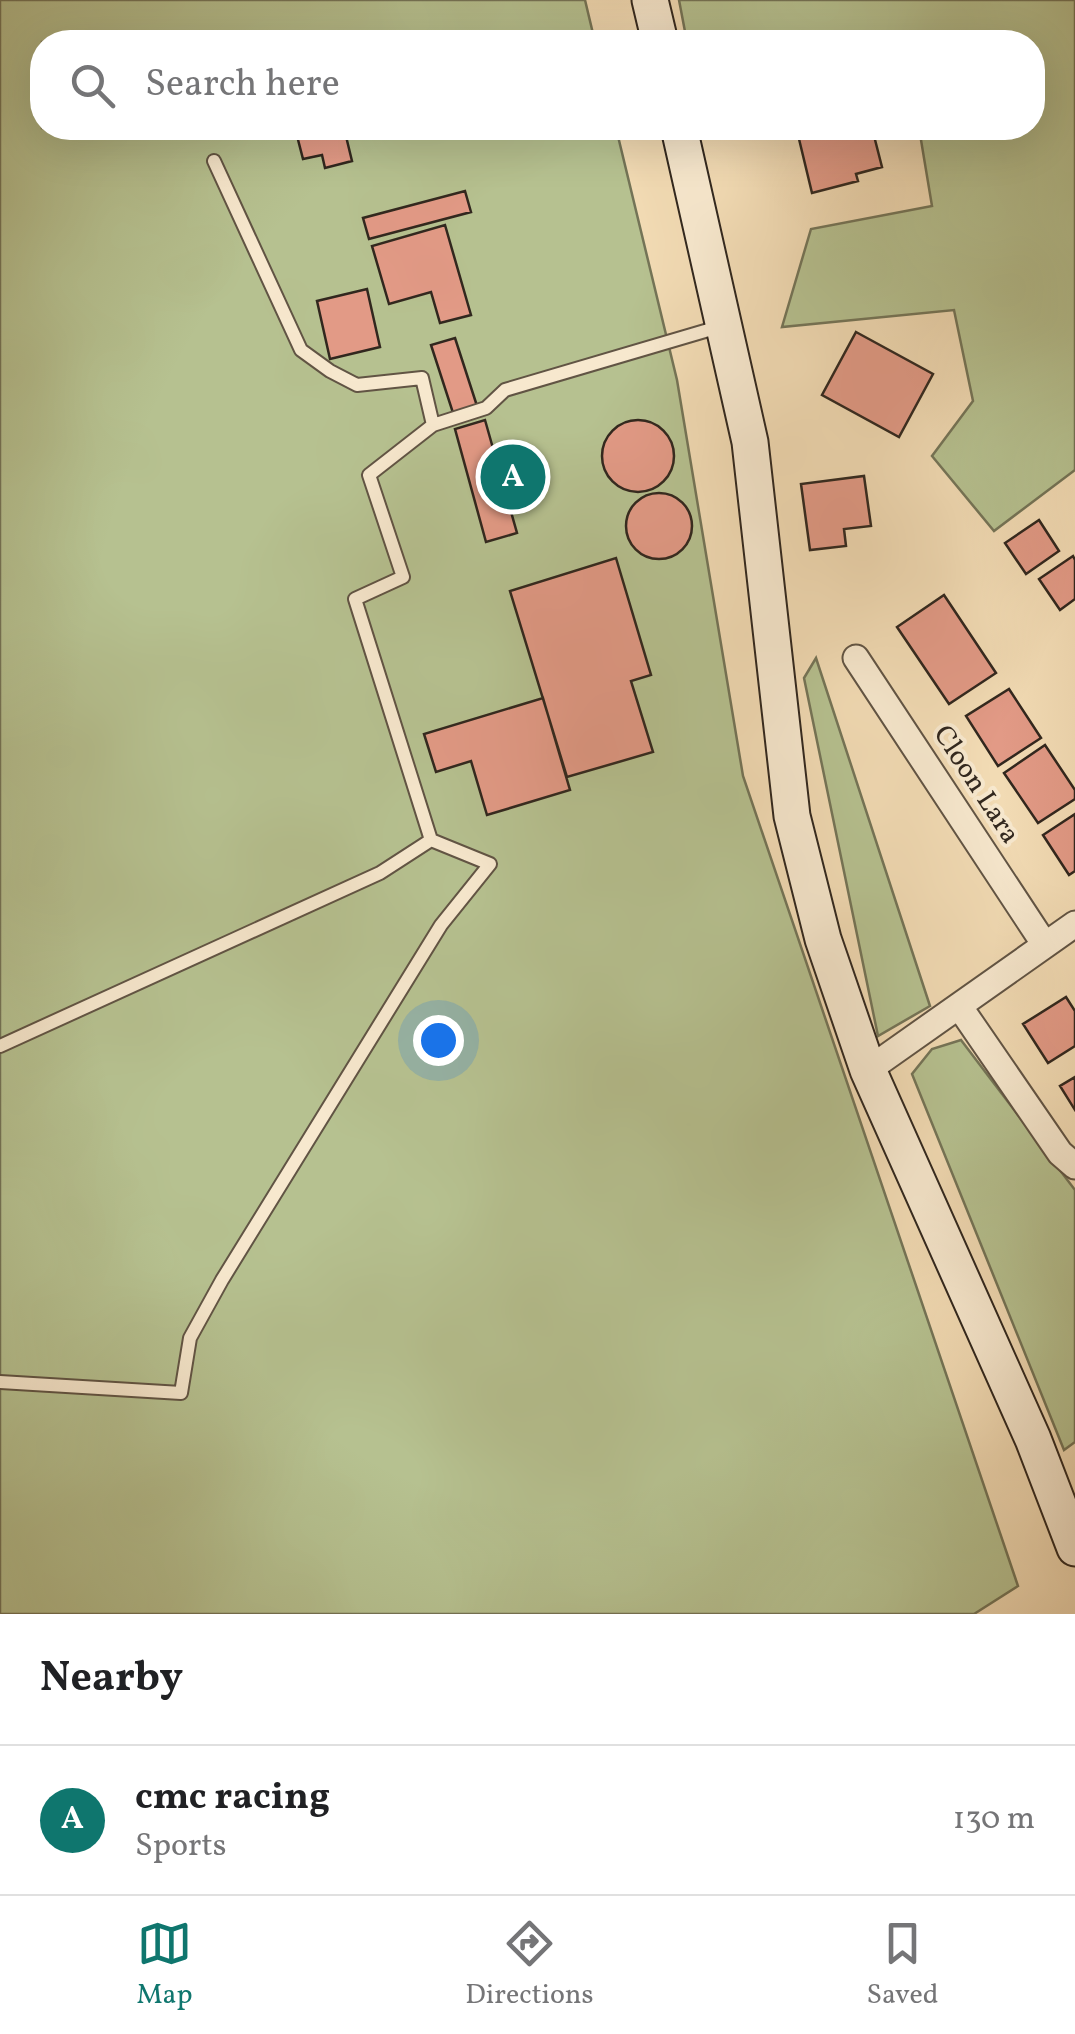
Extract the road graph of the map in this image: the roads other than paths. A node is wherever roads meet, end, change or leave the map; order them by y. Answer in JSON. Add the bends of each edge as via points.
{"nodes":[{"id":1,"x":650,"y":0,"type":"edge"},
{"id":2,"x":657,"y":30,"type":"edge"},
{"id":3,"x":682,"y":140,"type":"edge"},
{"id":4,"x":214,"y":161,"type":"dead end"},
{"id":5,"x":724,"y":325,"type":"junction"},
{"id":6,"x":433,"y":426,"type":"junction"},
{"id":7,"x":856,"y":658,"type":"dead end"},
{"id":8,"x":430,"y":840,"type":"junction"},
{"id":9,"x":1075,"y":924,"type":"edge"},
{"id":10,"x":1046,"y":945,"type":"junction"},
{"id":11,"x":959,"y":1006,"type":"junction"},
{"id":12,"x":0,"y":1046,"type":"edge"},
{"id":13,"x":868,"y":1070,"type":"junction"},
{"id":14,"x":1075,"y":1166,"type":"edge"},
{"id":15,"x":0,"y":1382,"type":"edge"},
{"id":16,"x":1075,"y":1548,"type":"edge"}],
"edges":[{"from":1,"to":2,"type":"main road"},
{"from":3,"to":5,"type":"main road"},
{"from":4,"to":6,"type":"lane","via":[[300,350],[356,385],[422,378]]},
{"from":5,"to":6,"type":"lane","via":[[505,390],[486,408]]},
{"from":5,"to":13,"type":"main road","via":[[750,442],[792,816],[823,939]]},
{"from":6,"to":8,"type":"lane","via":[[369,474],[403,576],[355,599]]},
{"from":7,"to":10,"type":"street","name":"Cloon Lara"},
{"from":8,"to":12,"type":"lane","via":[[380,873]]},
{"from":8,"to":15,"type":"lane","via":[[490,864],[441,924],[222,1280],[190,1338],[181,1393]]},
{"from":9,"to":10,"type":"street"},
{"from":10,"to":11,"type":"street"},
{"from":11,"to":13,"type":"street"},
{"from":11,"to":14,"type":"street"},
{"from":13,"to":16,"type":"main road"}]}
